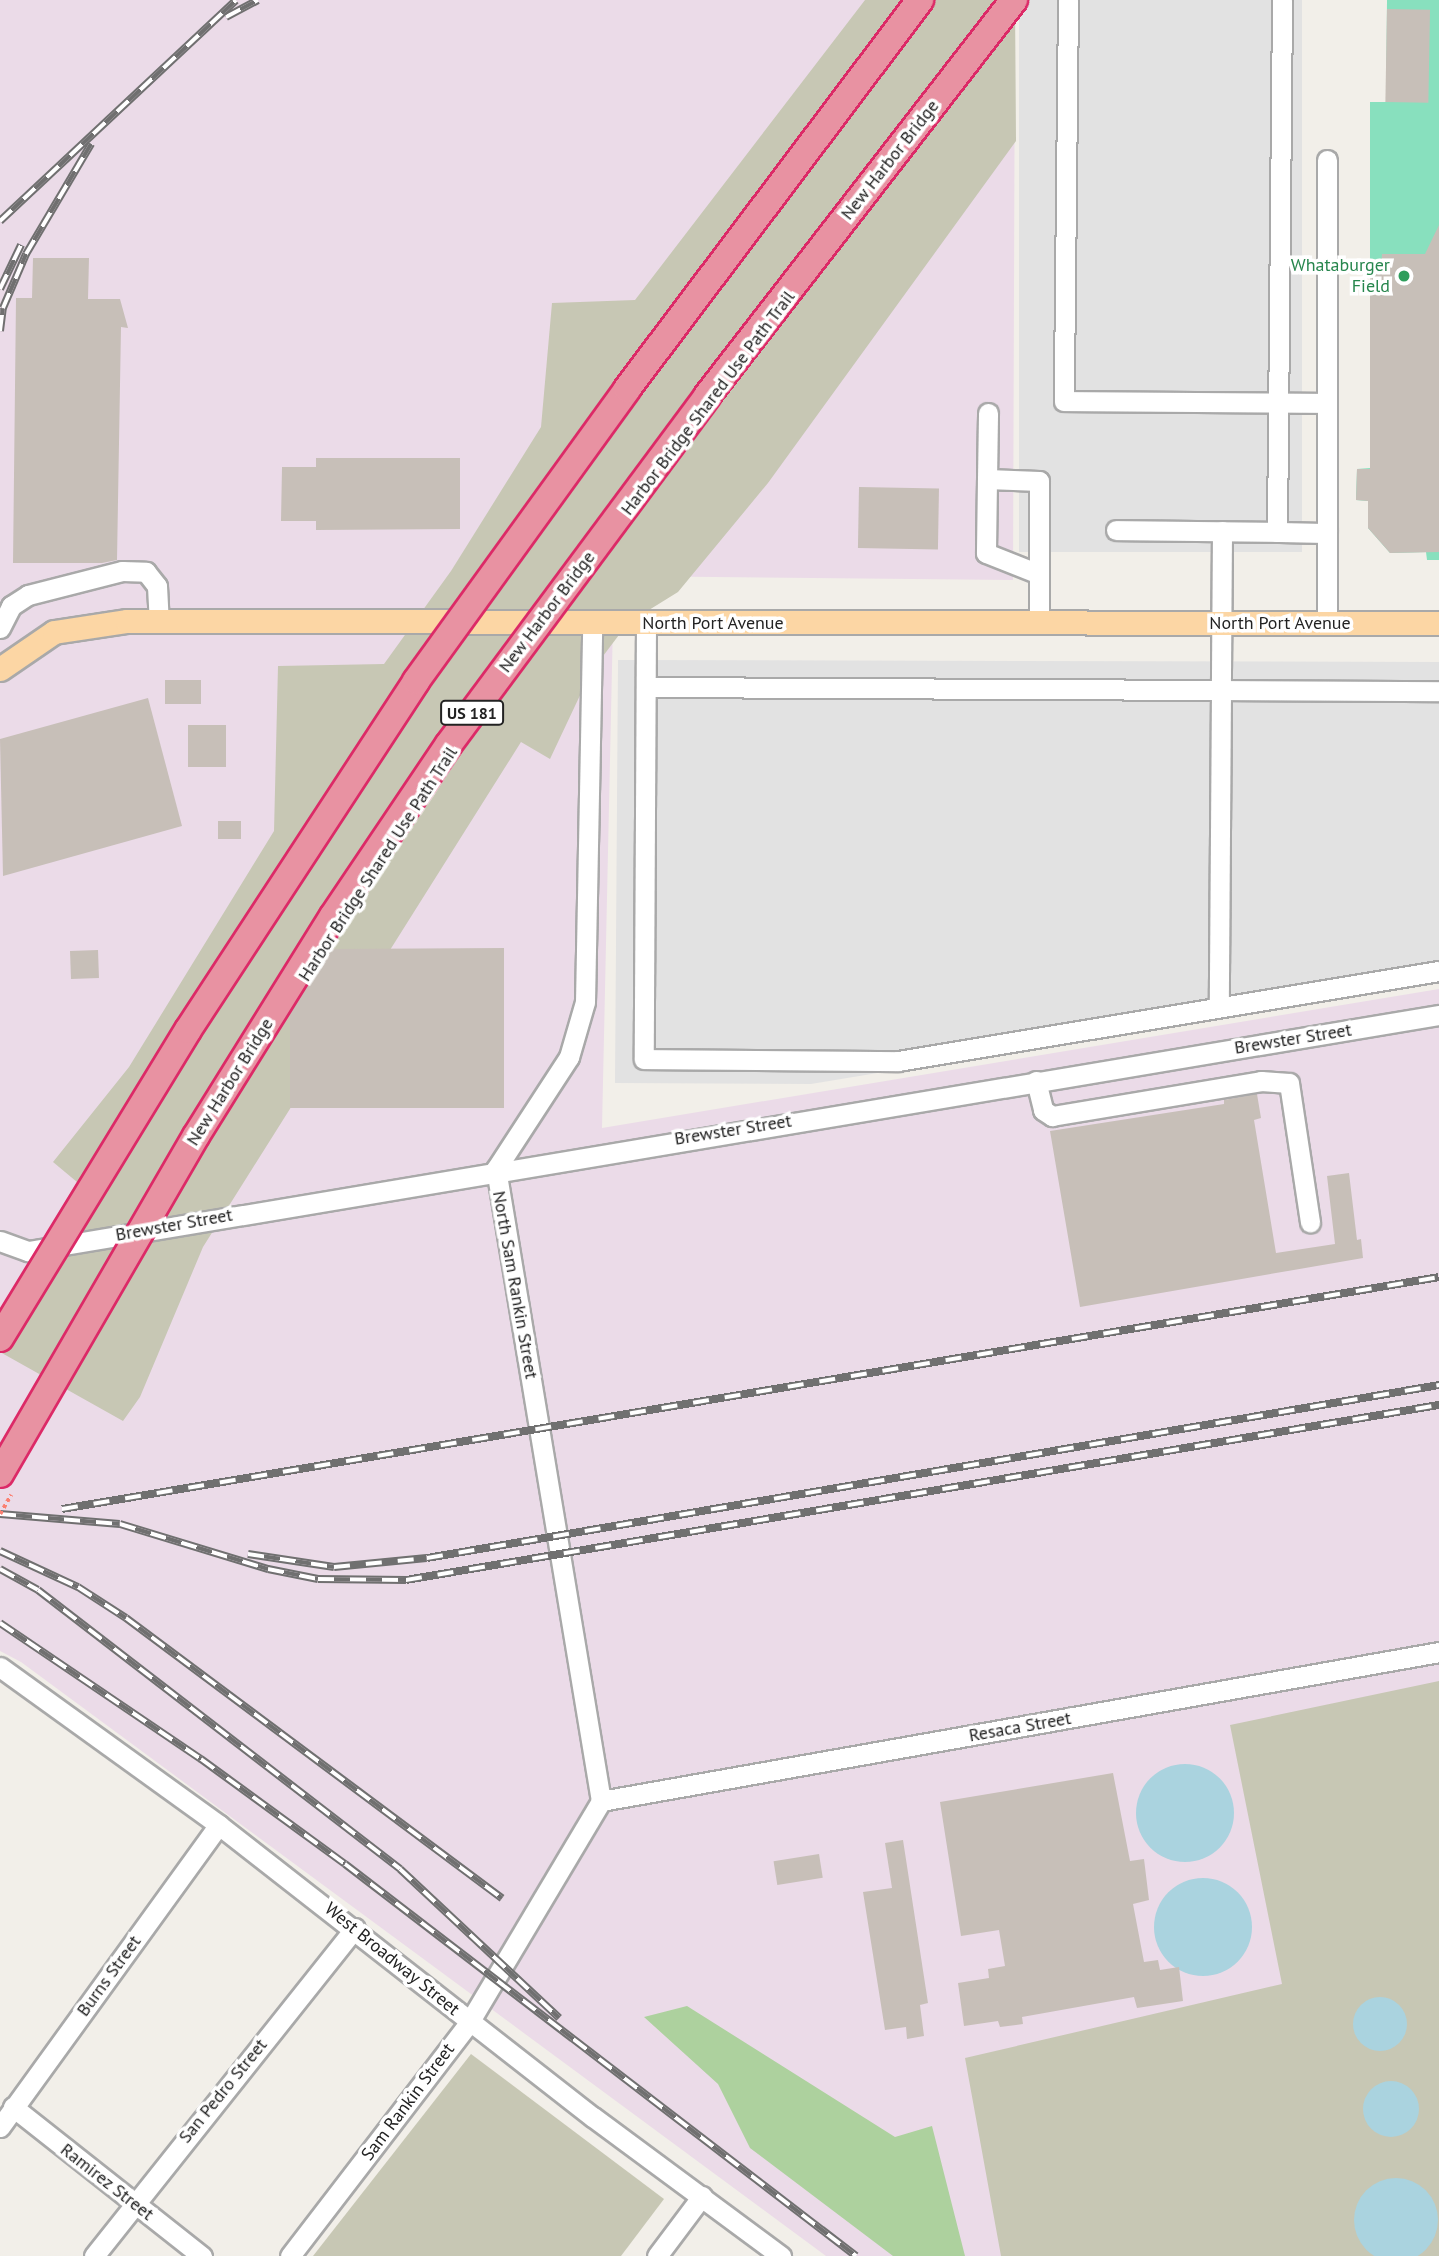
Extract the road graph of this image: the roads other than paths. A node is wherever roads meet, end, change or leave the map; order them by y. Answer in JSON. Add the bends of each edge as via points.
{"nodes":[{"id":1,"x":920,"y":0,"type":"edge"},
{"id":2,"x":1014,"y":0,"type":"edge"},
{"id":3,"x":1068,"y":0,"type":"edge"},
{"id":4,"x":1282,"y":0,"type":"edge"},
{"id":5,"x":1327,"y":160,"type":"dead end"},
{"id":6,"x":1279,"y":403,"type":"junction"},
{"id":7,"x":1327,"y":403,"type":"junction"},
{"id":8,"x":988,"y":413,"type":"dead end"},
{"id":9,"x":987,"y":479,"type":"junction"},
{"id":10,"x":1116,"y":530,"type":"dead end"},
{"id":11,"x":1222,"y":531,"type":"junction"},
{"id":12,"x":1277,"y":532,"type":"junction"},
{"id":13,"x":1327,"y":533,"type":"junction"},
{"id":14,"x":1039,"y":574,"type":"junction"},
{"id":15,"x":159,"y":621,"type":"junction"},
{"id":16,"x":592,"y":623,"type":"junction"},
{"id":17,"x":646,"y":623,"type":"junction"},
{"id":18,"x":1039,"y":623,"type":"junction"},
{"id":19,"x":1221,"y":623,"type":"junction"},
{"id":20,"x":1327,"y":623,"type":"junction"},
{"id":21,"x":1439,"y":623,"type":"edge"},
{"id":22,"x":0,"y":628,"type":"edge"},
{"id":23,"x":2,"y":664,"type":"edge"},
{"id":24,"x":646,"y":687,"type":"junction"},
{"id":25,"x":1221,"y":690,"type":"junction"},
{"id":26,"x":1439,"y":691,"type":"edge"},
{"id":27,"x":1439,"y":971,"type":"edge"},
{"id":28,"x":1219,"y":1007,"type":"junction"},
{"id":29,"x":1439,"y":1015,"type":"edge"},
{"id":30,"x":1036,"y":1081,"type":"junction"},
{"id":31,"x":496,"y":1169,"type":"junction"},
{"id":32,"x":1310,"y":1222,"type":"dead end"},
{"id":33,"x":0,"y":1241,"type":"edge"},
{"id":34,"x":0,"y":1338,"type":"edge"},
{"id":35,"x":6,"y":1483,"type":"edge"},
{"id":36,"x":1439,"y":1652,"type":"edge"},
{"id":37,"x":0,"y":1668,"type":"edge"},
{"id":38,"x":601,"y":1801,"type":"junction"},
{"id":39,"x":219,"y":1825,"type":"junction"},
{"id":40,"x":355,"y":1928,"type":"junction"},
{"id":41,"x":470,"y":2021,"type":"junction"},
{"id":42,"x":13,"y":2107,"type":"junction"},
{"id":43,"x":0,"y":2127,"type":"edge"},
{"id":44,"x":702,"y":2196,"type":"junction"},
{"id":45,"x":133,"y":2202,"type":"junction"},
{"id":46,"x":94,"y":2256,"type":"edge"},
{"id":47,"x":202,"y":2256,"type":"edge"},
{"id":48,"x":290,"y":2256,"type":"edge"},
{"id":49,"x":657,"y":2256,"type":"edge"},
{"id":50,"x":781,"y":2256,"type":"edge"}],
"edges":[{"from":1,"to":34,"type":"highway","bridge":true,"via":[[627,389],[416,681],[188,1030]]},
{"from":2,"to":35,"type":"highway","name":"New Harbor Bridge","number":"US 181","bridge":true,"via":[[707,396],[449,744],[333,916],[196,1136]]},
{"from":3,"to":6,"type":"street","via":[[1064,401]]},
{"from":4,"to":6,"type":"street"},
{"from":5,"to":7,"type":"street"},
{"from":6,"to":7,"type":"street"},
{"from":6,"to":12,"type":"street"},
{"from":7,"to":13,"type":"street"},
{"from":8,"to":9,"type":"street"},
{"from":9,"to":14,"type":"street","via":[[986,553]]},
{"from":9,"to":14,"type":"street","via":[[1039,481]]},
{"from":10,"to":11,"type":"street"},
{"from":11,"to":12,"type":"street"},
{"from":11,"to":19,"type":"street"},
{"from":12,"to":13,"type":"street"},
{"from":13,"to":20,"type":"street"},
{"from":14,"to":18,"type":"street"},
{"from":15,"to":16,"type":"main road","name":"North Port Avenue"},
{"from":15,"to":22,"type":"street","via":[[157,586],[146,572],[122,571],[28,595],[11,606]]},
{"from":15,"to":23,"type":"main road","name":"North Port Avenue","via":[[54,632]]},
{"from":16,"to":17,"type":"main road","name":"North Port Avenue"},
{"from":16,"to":31,"type":"street","name":"North Sam Rankin Street","via":[[585,1002],[569,1057]]},
{"from":17,"to":18,"type":"main road","name":"North Port Avenue"},
{"from":17,"to":24,"type":"street"},
{"from":18,"to":19,"type":"main road","name":"North Port Avenue"},
{"from":19,"to":20,"type":"main road","name":"North Port Avenue"},
{"from":19,"to":25,"type":"street"},
{"from":20,"to":21,"type":"main road","name":"North Port Avenue"},
{"from":24,"to":25,"type":"street"},
{"from":24,"to":28,"type":"street","via":[[644,1059],[898,1061]]},
{"from":25,"to":26,"type":"street"},
{"from":25,"to":28,"type":"street"},
{"from":27,"to":28,"type":"street"},
{"from":29,"to":30,"type":"street","name":"Brewster Street"},
{"from":30,"to":31,"type":"street","name":"Brewster Street"},
{"from":30,"to":32,"type":"street","via":[[1043,1110],[1052,1115],[1261,1081],[1289,1083]]},
{"from":31,"to":33,"type":"street","name":"Brewster Street","via":[[28,1251]]},
{"from":31,"to":38,"type":"street","name":"North Sam Rankin Street"},
{"from":36,"to":38,"type":"street","name":"Resaca Street"},
{"from":37,"to":39,"type":"street","name":"West Broadway Street"},
{"from":38,"to":41,"type":"street","name":"Sam Rankin Street"},
{"from":39,"to":40,"type":"street","name":"West Broadway Street"},
{"from":39,"to":42,"type":"street","name":"Burns Street"},
{"from":40,"to":41,"type":"street","name":"West Broadway Street"},
{"from":40,"to":45,"type":"street","name":"San Pedro Street"},
{"from":41,"to":44,"type":"street","name":"West Broadway Street"},
{"from":41,"to":48,"type":"street","name":"Sam Rankin Street"},
{"from":42,"to":43,"type":"street","name":"Burns Street"},
{"from":42,"to":45,"type":"street","name":"Ramirez Street"},
{"from":44,"to":49,"type":"street"},
{"from":44,"to":50,"type":"street","name":"West Broadway Street"},
{"from":45,"to":46,"type":"street","name":"San Pedro Street"},
{"from":45,"to":47,"type":"street","name":"Ramirez Street"}]}
